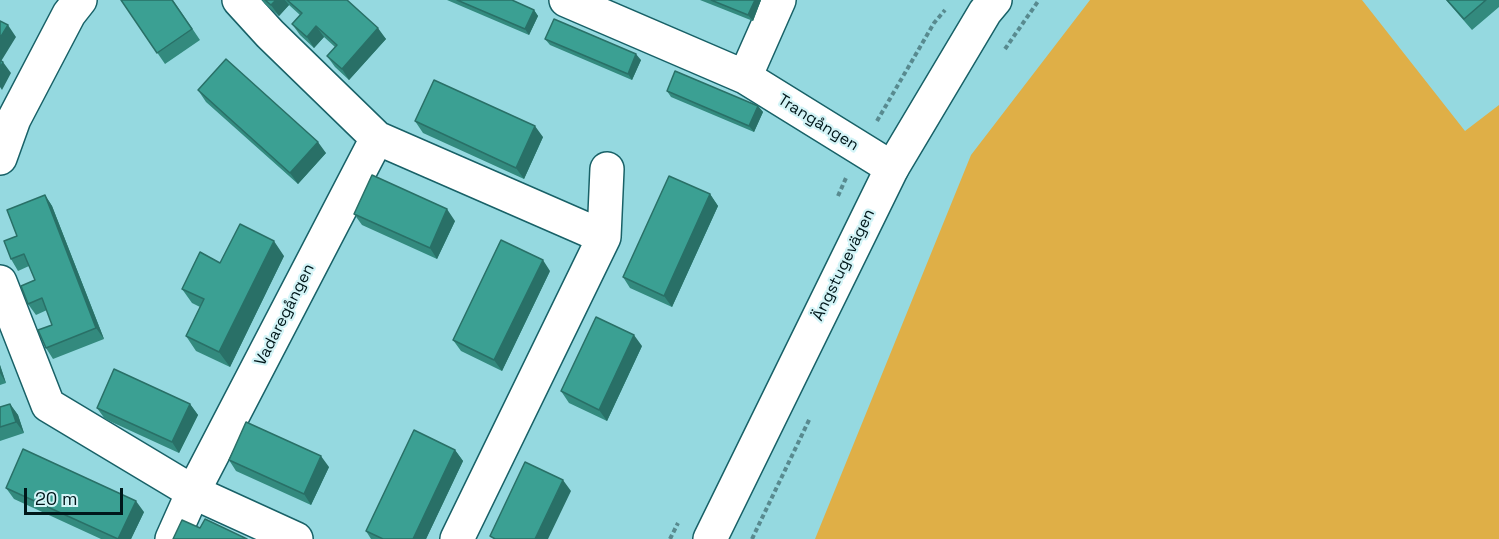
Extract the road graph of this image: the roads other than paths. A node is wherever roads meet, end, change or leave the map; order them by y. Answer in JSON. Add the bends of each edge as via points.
{"nodes":[{"id":1,"x":80,"y":0,"type":"edge"},
{"id":2,"x":239,"y":0,"type":"edge"},
{"id":3,"x":566,"y":0,"type":"edge"},
{"id":4,"x":779,"y":0,"type":"edge"},
{"id":5,"x":995,"y":0,"type":"edge"},
{"id":6,"x":604,"y":7,"type":"edge"},
{"id":7,"x":745,"y":77,"type":"junction"},
{"id":8,"x":377,"y":138,"type":"junction"},
{"id":9,"x":0,"y":158,"type":"edge"},
{"id":10,"x":892,"y":168,"type":"junction"},
{"id":11,"x":607,"y":169,"type":"dead end"},
{"id":12,"x":604,"y":237,"type":"junction"},
{"id":13,"x":0,"y":282,"type":"edge"},
{"id":14,"x":193,"y":492,"type":"junction"},
{"id":15,"x":172,"y":539,"type":"edge"},
{"id":16,"x":296,"y":539,"type":"edge"},
{"id":17,"x":457,"y":539,"type":"edge"},
{"id":18,"x":710,"y":539,"type":"edge"}],
"edges":[{"from":1,"to":9,"type":"street","via":[[14,119]]},
{"from":2,"to":8,"type":"street"},
{"from":3,"to":6,"type":"street","name":"Trangången"},
{"from":4,"to":7,"type":"street"},
{"from":5,"to":10,"type":"street","name":"Ängstugevägen"},
{"from":6,"to":7,"type":"street","name":"Trangången"},
{"from":7,"to":10,"type":"street","name":"Trangången"},
{"from":8,"to":12,"type":"street"},
{"from":8,"to":14,"type":"street","name":"Vadaregången"},
{"from":10,"to":18,"type":"street","name":"Ängstugevägen"},
{"from":11,"to":12,"type":"street"},
{"from":12,"to":17,"type":"street"},
{"from":13,"to":14,"type":"street","via":[[48,405]]},
{"from":14,"to":15,"type":"street","name":"Vadaregången"},
{"from":14,"to":16,"type":"street"}]}
